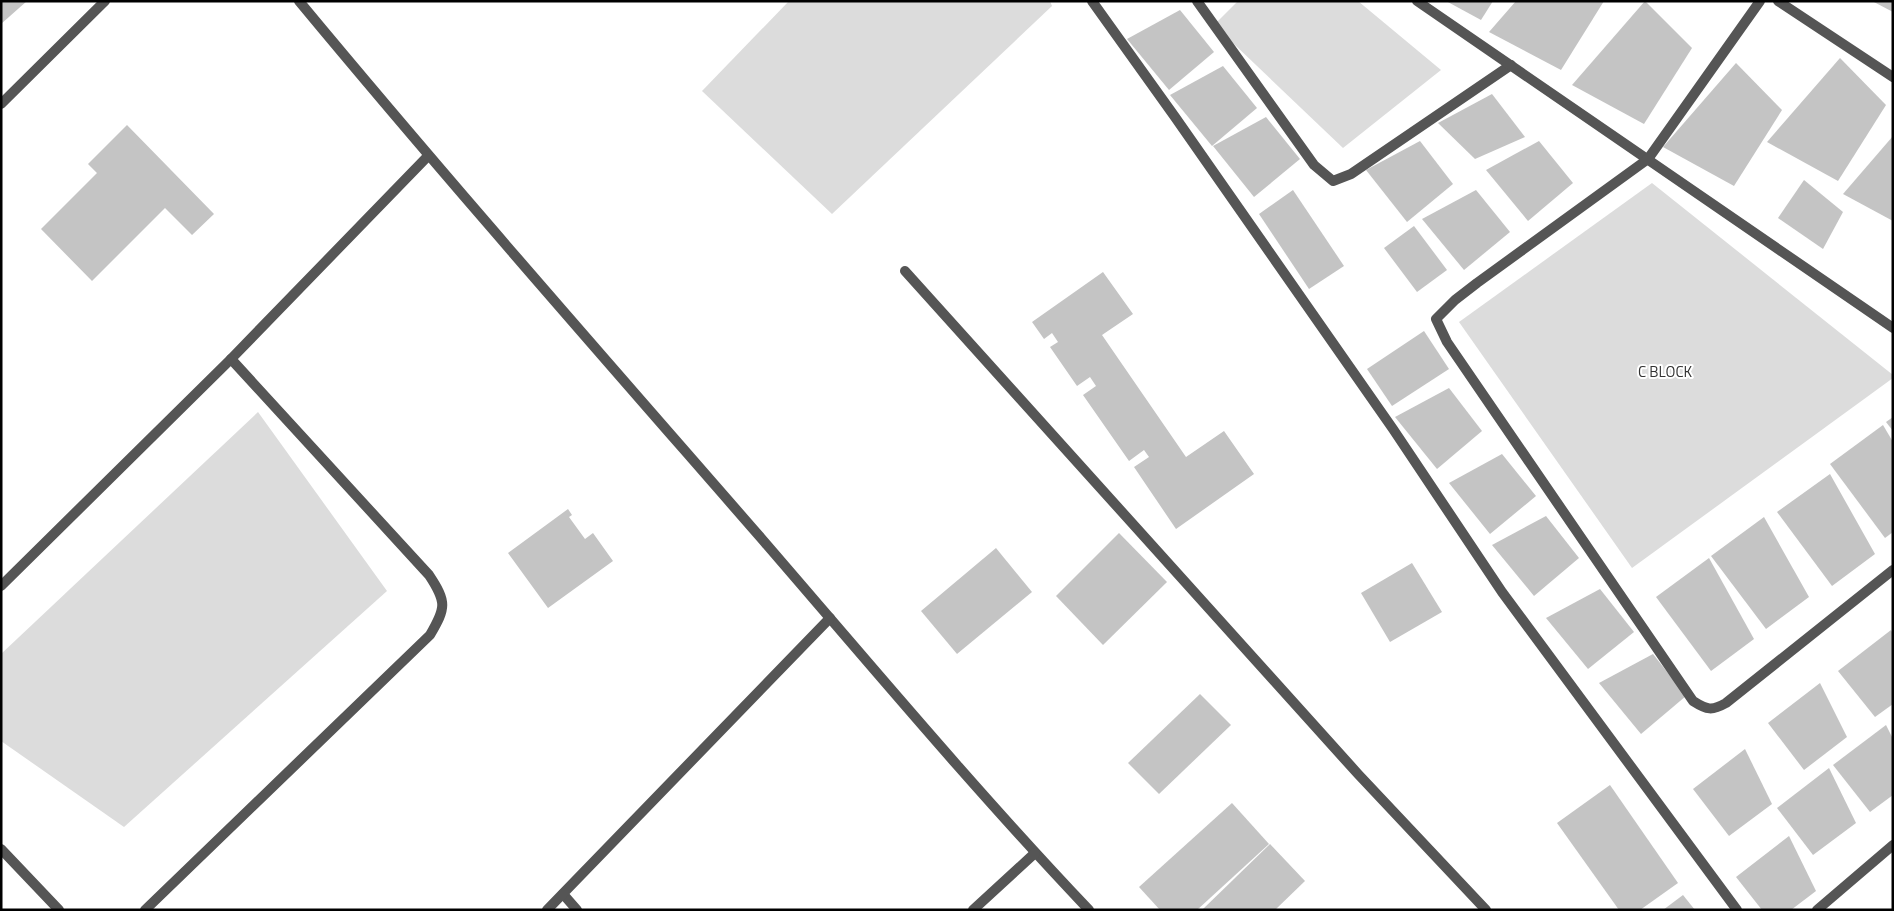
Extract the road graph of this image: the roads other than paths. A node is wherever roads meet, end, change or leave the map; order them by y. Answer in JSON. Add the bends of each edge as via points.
{"nodes":[{"id":1,"x":105,"y":1,"type":"edge"},
{"id":2,"x":299,"y":1,"type":"edge"},
{"id":3,"x":1092,"y":1,"type":"edge"},
{"id":4,"x":1197,"y":1,"type":"edge"},
{"id":5,"x":1417,"y":1,"type":"edge"},
{"id":6,"x":1760,"y":1,"type":"edge"},
{"id":7,"x":1778,"y":1,"type":"edge"},
{"id":8,"x":1511,"y":65,"type":"junction"},
{"id":9,"x":1893,"y":77,"type":"edge"},
{"id":10,"x":1,"y":104,"type":"edge"},
{"id":11,"x":428,"y":156,"type":"junction"},
{"id":12,"x":1648,"y":159,"type":"junction"},
{"id":13,"x":905,"y":271,"type":"dead end"},
{"id":14,"x":1893,"y":328,"type":"edge"},
{"id":15,"x":230,"y":359,"type":"junction"},
{"id":16,"x":1893,"y":570,"type":"edge"},
{"id":17,"x":1,"y":586,"type":"edge"},
{"id":18,"x":830,"y":618,"type":"junction"},
{"id":19,"x":1893,"y":845,"type":"edge"},
{"id":20,"x":1,"y":849,"type":"edge"},
{"id":21,"x":1035,"y":853,"type":"junction"},
{"id":22,"x":563,"y":894,"type":"junction"},
{"id":23,"x":59,"y":910,"type":"edge"},
{"id":24,"x":145,"y":910,"type":"edge"},
{"id":25,"x":547,"y":910,"type":"edge"},
{"id":26,"x":577,"y":910,"type":"edge"},
{"id":27,"x":973,"y":910,"type":"edge"},
{"id":28,"x":1089,"y":910,"type":"edge"},
{"id":29,"x":1486,"y":910,"type":"edge"},
{"id":30,"x":1737,"y":910,"type":"edge"},
{"id":31,"x":1817,"y":910,"type":"edge"}],
"edges":[{"from":1,"to":10,"type":"street"},
{"from":2,"to":11,"type":"street"},
{"from":3,"to":30,"type":"street","via":[[1387,421],[1502,592]]},
{"from":4,"to":8,"type":"street","via":[[1314,165],[1333,181],[1351,174]]},
{"from":5,"to":8,"type":"street"},
{"from":6,"to":12,"type":"street"},
{"from":7,"to":9,"type":"street"},
{"from":8,"to":12,"type":"street"},
{"from":11,"to":15,"type":"street"},
{"from":11,"to":18,"type":"street"},
{"from":12,"to":14,"type":"street"},
{"from":12,"to":16,"type":"street","via":[[1455,300],[1436,319],[1447,342],[1694,701],[1703,707],[1715,709],[1726,703]]},
{"from":13,"to":29,"type":"street","via":[[1352,767]]},
{"from":15,"to":17,"type":"street"},
{"from":15,"to":24,"type":"street","via":[[429,575],[441,593],[442,614],[430,635]]},
{"from":18,"to":21,"type":"street"},
{"from":18,"to":22,"type":"street"},
{"from":19,"to":31,"type":"street"},
{"from":20,"to":23,"type":"street"},
{"from":21,"to":27,"type":"street"},
{"from":21,"to":28,"type":"street"},
{"from":22,"to":25,"type":"street"},
{"from":22,"to":26,"type":"street"}]}
